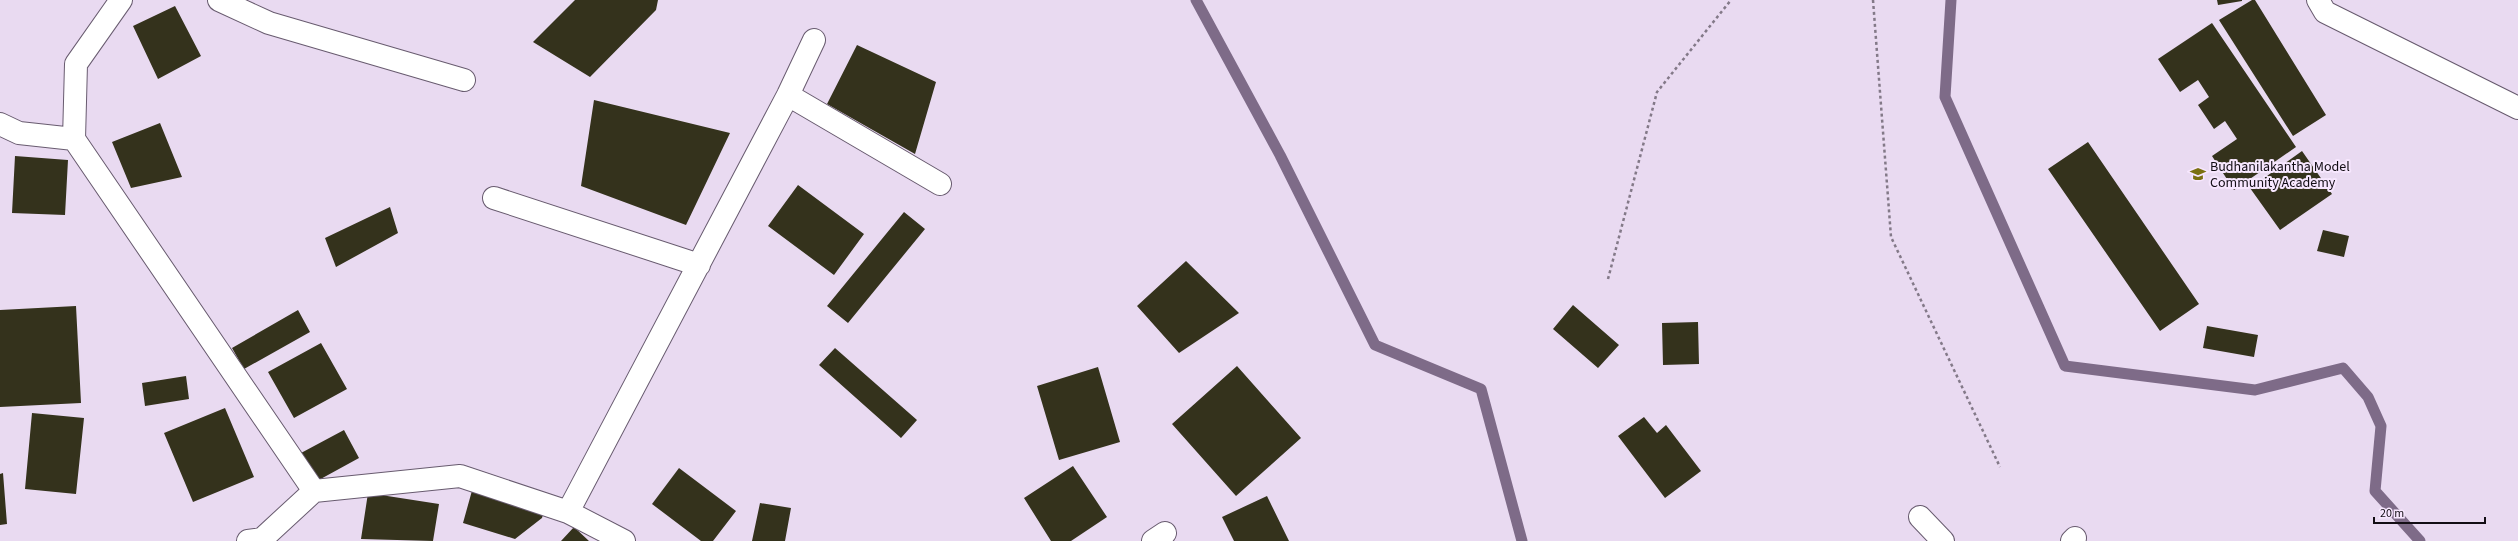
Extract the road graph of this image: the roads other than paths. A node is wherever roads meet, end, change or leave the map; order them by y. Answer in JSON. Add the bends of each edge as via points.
{"nodes":[{"id":1,"x":121,"y":0,"type":"edge"},
{"id":2,"x":219,"y":0,"type":"edge"},
{"id":3,"x":2318,"y":0,"type":"edge"},
{"id":4,"x":814,"y":40,"type":"dead end"},
{"id":5,"x":464,"y":80,"type":"dead end"},
{"id":6,"x":788,"y":95,"type":"junction"},
{"id":7,"x":2518,"y":108,"type":"edge"},
{"id":8,"x":0,"y":124,"type":"edge"},
{"id":9,"x":74,"y":139,"type":"junction"},
{"id":10,"x":940,"y":184,"type":"dead end"},
{"id":11,"x":494,"y":198,"type":"dead end"},
{"id":12,"x":699,"y":264,"type":"junction"},
{"id":13,"x":314,"y":491,"type":"junction"},
{"id":14,"x":568,"y":512,"type":"junction"},
{"id":15,"x":1920,"y":517,"type":"dead end"},
{"id":16,"x":262,"y":540,"type":"edge"},
{"id":17,"x":624,"y":541,"type":"edge"},
{"id":18,"x":1943,"y":541,"type":"edge"}],
"edges":[{"from":1,"to":9,"type":"street","via":[[76,64]]},
{"from":2,"to":5,"type":"street","via":[[269,23]]},
{"from":3,"to":7,"type":"street","via":[[2325,12]]},
{"from":4,"to":6,"type":"street"},
{"from":6,"to":10,"type":"street"},
{"from":6,"to":12,"type":"street"},
{"from":8,"to":9,"type":"street","via":[[19,133]]},
{"from":9,"to":13,"type":"street"},
{"from":11,"to":12,"type":"street"},
{"from":12,"to":14,"type":"street"},
{"from":13,"to":14,"type":"street","via":[[460,476]]},
{"from":13,"to":16,"type":"street"},
{"from":14,"to":17,"type":"street"},
{"from":15,"to":18,"type":"street"}]}
